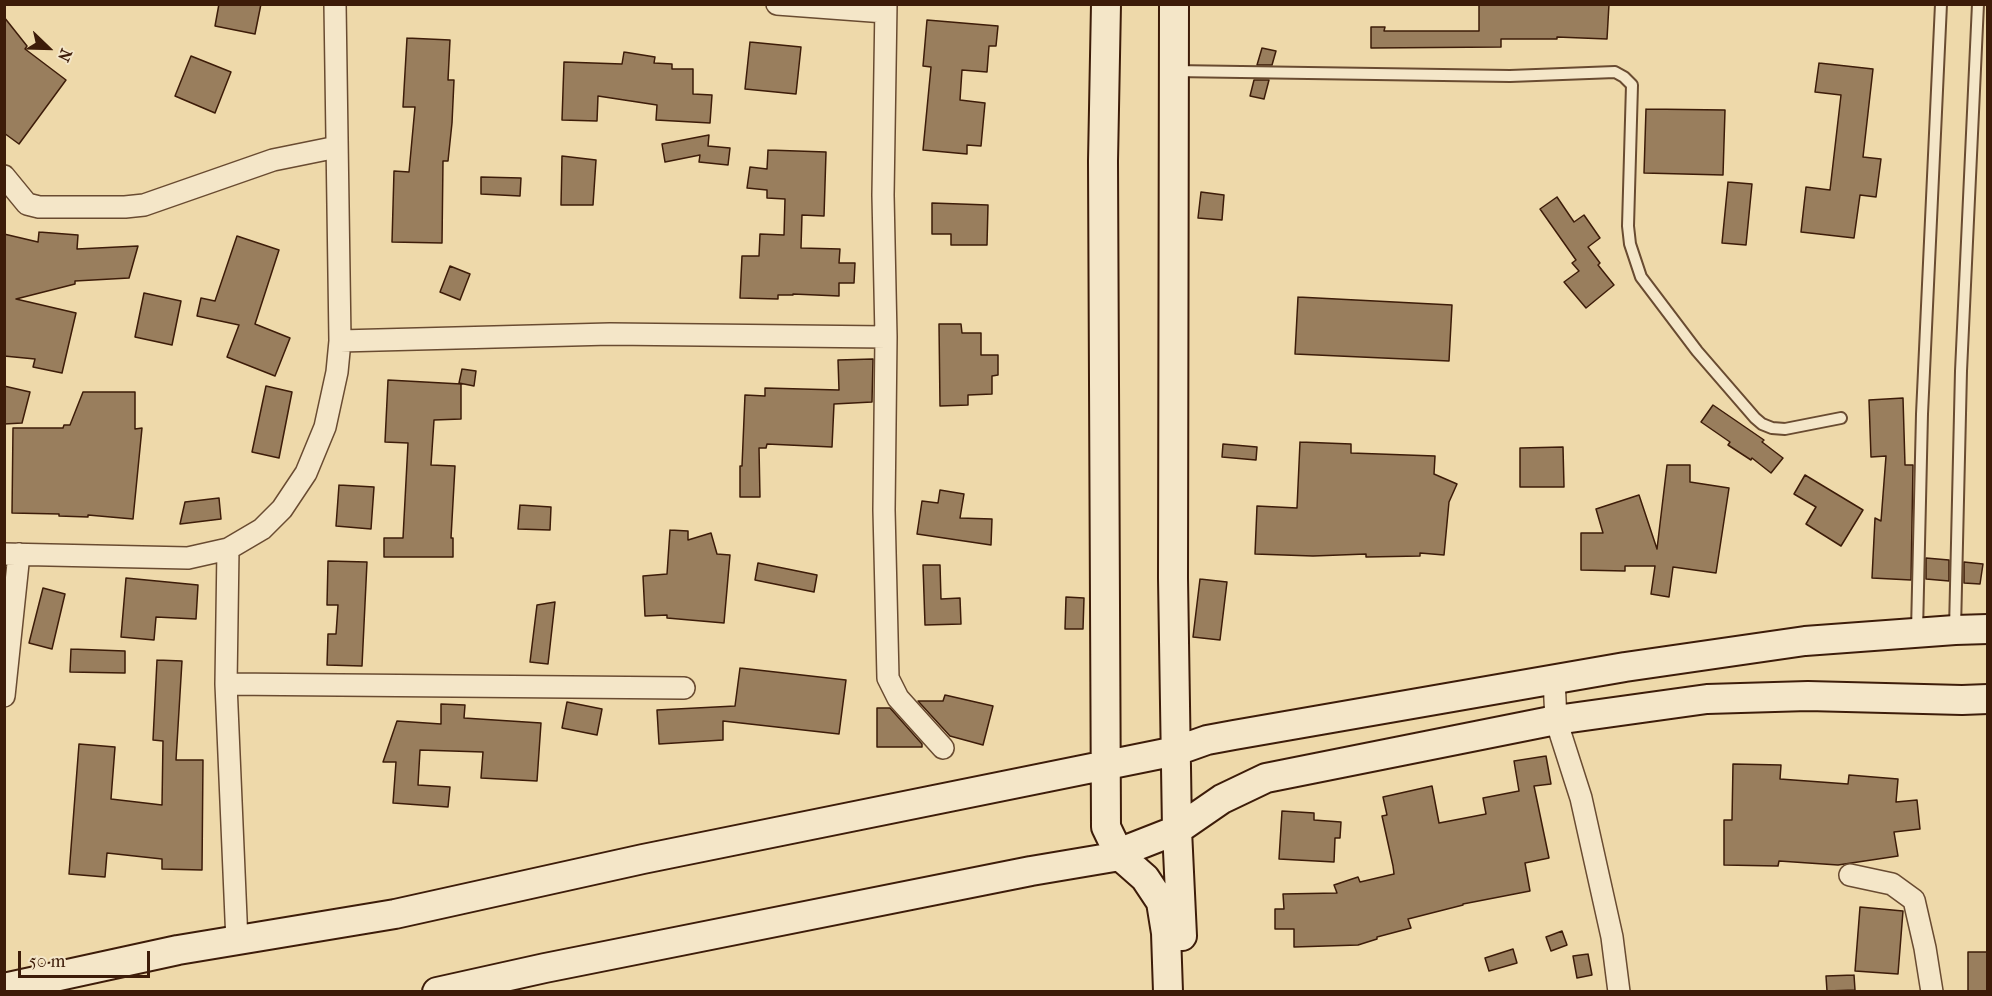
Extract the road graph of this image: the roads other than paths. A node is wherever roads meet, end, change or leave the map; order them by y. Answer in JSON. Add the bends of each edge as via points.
{"nodes":[{"id":1,"x":335,"y":4,"type":"edge"},
{"id":2,"x":777,"y":4,"type":"edge"},
{"id":3,"x":1106,"y":4,"type":"edge"},
{"id":4,"x":1174,"y":4,"type":"edge"},
{"id":5,"x":1941,"y":4,"type":"edge"},
{"id":6,"x":1978,"y":4,"type":"edge"},
{"id":7,"x":885,"y":8,"type":"edge"},
{"id":8,"x":1173,"y":71,"type":"junction"},
{"id":9,"x":337,"y":147,"type":"junction"},
{"id":10,"x":4,"y":177,"type":"edge"},
{"id":11,"x":886,"y":337,"type":"junction"},
{"id":12,"x":340,"y":341,"type":"junction"},
{"id":13,"x":1841,"y":418,"type":"dead end"},
{"id":14,"x":228,"y":549,"type":"junction"},
{"id":15,"x":12,"y":554,"type":"edge"},
{"id":16,"x":1988,"y":629,"type":"edge"},
{"id":17,"x":1955,"y":630,"type":"junction"},
{"id":18,"x":1917,"y":632,"type":"junction"},
{"id":19,"x":1554,"y":679,"type":"junction"},
{"id":20,"x":225,"y":684,"type":"junction"},
{"id":21,"x":684,"y":688,"type":"dead end"},
{"id":22,"x":4,"y":696,"type":"edge"},
{"id":23,"x":1988,"y":699,"type":"edge"},
{"id":24,"x":1556,"y":720,"type":"junction"},
{"id":25,"x":943,"y":748,"type":"dead end"},
{"id":26,"x":1176,"y":751,"type":"junction"},
{"id":27,"x":1104,"y":766,"type":"junction"},
{"id":28,"x":1177,"y":830,"type":"junction"},
{"id":29,"x":1120,"y":856,"type":"junction"},
{"id":30,"x":1850,"y":875,"type":"dead end"},
{"id":31,"x":237,"y":942,"type":"junction"},
{"id":32,"x":4,"y":988,"type":"edge"},
{"id":33,"x":437,"y":992,"type":"edge"},
{"id":34,"x":1168,"y":992,"type":"edge"},
{"id":35,"x":1187,"y":992,"type":"edge"},
{"id":36,"x":1619,"y":992,"type":"edge"},
{"id":37,"x":1932,"y":992,"type":"edge"}],
"edges":[{"from":1,"to":9,"type":"street"},
{"from":2,"to":7,"type":"street"},
{"from":3,"to":27,"type":"street"},
{"from":4,"to":8,"type":"street"},
{"from":5,"to":18,"type":"lane","via":[[1922,414]]},
{"from":6,"to":17,"type":"lane","via":[[1960,404]]},
{"from":7,"to":11,"type":"street"},
{"from":8,"to":13,"type":"lane","via":[[1510,76],[1615,72],[1632,85],[1628,226],[1641,277],[1697,351],[1762,424],[1785,429]]},
{"from":8,"to":26,"type":"street"},
{"from":9,"to":10,"type":"street","via":[[273,160],[144,205],[125,207],[39,207],[27,204]]},
{"from":9,"to":12,"type":"street"},
{"from":11,"to":12,"type":"street","via":[[610,334]]},
{"from":11,"to":25,"type":"street","via":[[884,510],[888,678],[898,698]]},
{"from":12,"to":14,"type":"street","via":[[325,427],[306,473],[282,509],[262,529]]},
{"from":14,"to":15,"type":"street","via":[[188,558]]},
{"from":14,"to":20,"type":"street"},
{"from":15,"to":22,"type":"street"},
{"from":16,"to":17,"type":"street"},
{"from":17,"to":18,"type":"street"},
{"from":18,"to":19,"type":"street","via":[[1805,641]]},
{"from":19,"to":24,"type":"street"},
{"from":19,"to":26,"type":"street","via":[[1207,740]]},
{"from":20,"to":21,"type":"street"},
{"from":20,"to":31,"type":"street"},
{"from":23,"to":24,"type":"street","via":[[1707,699]]},
{"from":24,"to":28,"type":"street","via":[[1266,778],[1221,799]]},
{"from":24,"to":36,"type":"street","via":[[1581,798],[1612,937]]},
{"from":26,"to":27,"type":"street"},
{"from":26,"to":28,"type":"street"},
{"from":27,"to":29,"type":"street","via":[[1106,827]]},
{"from":27,"to":31,"type":"street","via":[[643,859],[394,914]]},
{"from":28,"to":29,"type":"street"},
{"from":28,"to":35,"type":"street"},
{"from":29,"to":33,"type":"street"},
{"from":29,"to":34,"type":"street","via":[[1145,878],[1161,902]]},
{"from":30,"to":37,"type":"street","via":[[1892,884],[1914,900]]},
{"from":31,"to":32,"type":"street","via":[[178,950]]}]}
